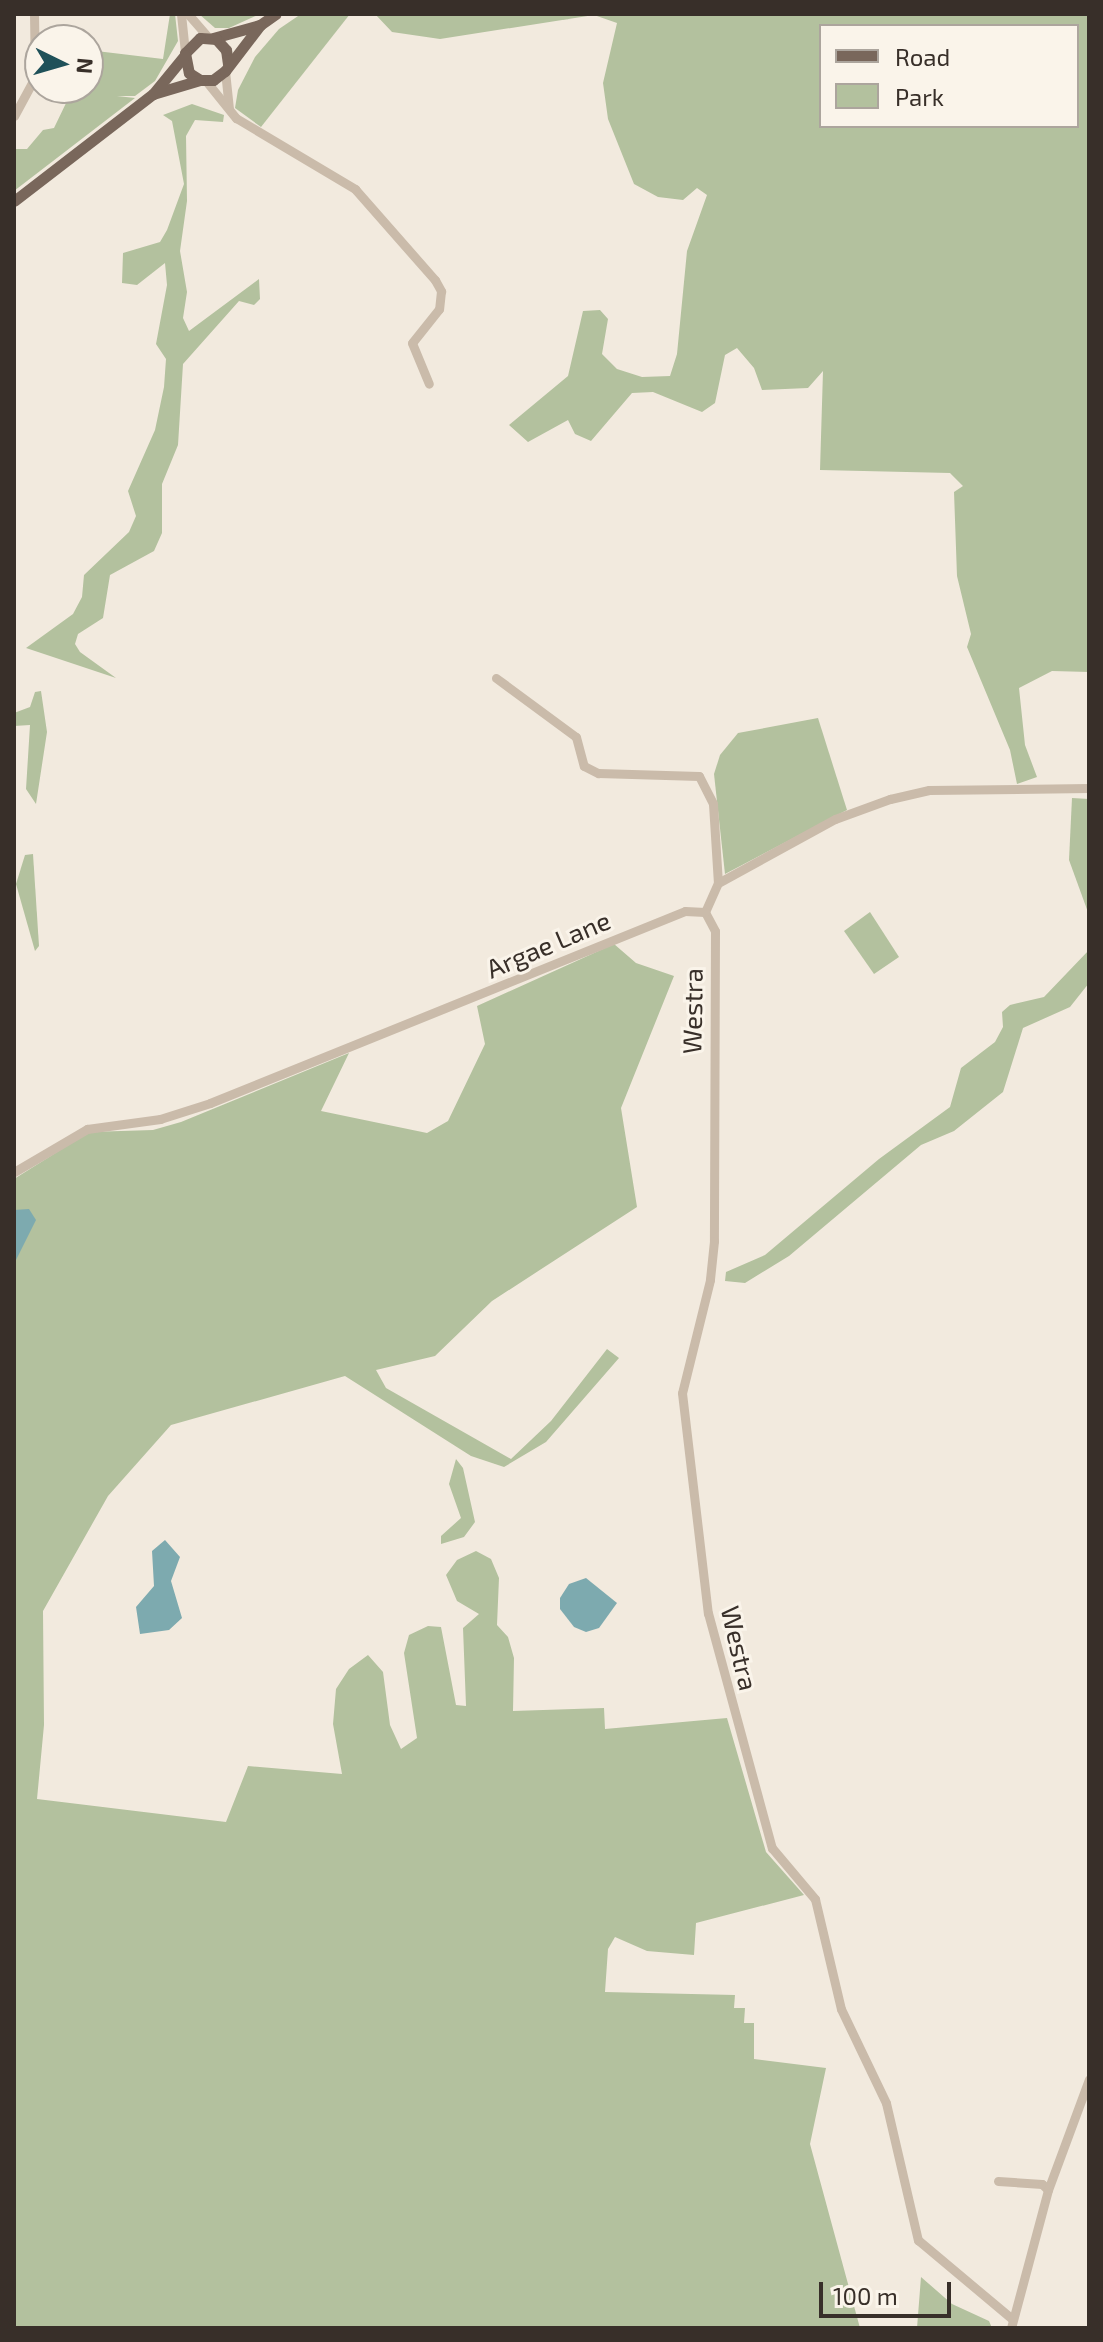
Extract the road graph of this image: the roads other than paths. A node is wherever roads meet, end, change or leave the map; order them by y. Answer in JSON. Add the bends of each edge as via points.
{"nodes":[{"id":1,"x":34,"y":14,"type":"edge"},
{"id":2,"x":181,"y":14,"type":"edge"},
{"id":3,"x":188,"y":14,"type":"edge"},
{"id":4,"x":276,"y":14,"type":"edge"},
{"id":5,"x":260,"y":25,"type":"junction"},
{"id":6,"x":210,"y":38,"type":"junction"},
{"id":7,"x":185,"y":54,"type":"junction"},
{"id":8,"x":226,"y":68,"type":"junction"},
{"id":9,"x":203,"y":81,"type":"junction"},
{"id":10,"x":153,"y":94,"type":"junction"},
{"id":11,"x":230,"y":111,"type":"junction"},
{"id":12,"x":14,"y":116,"type":"edge"},
{"id":13,"x":14,"y":201,"type":"edge"},
{"id":14,"x":429,"y":384,"type":"dead end"},
{"id":15,"x":496,"y":678,"type":"dead end"},
{"id":16,"x":1089,"y":788,"type":"edge"},
{"id":17,"x":718,"y":883,"type":"junction"},
{"id":18,"x":705,"y":912,"type":"junction"},
{"id":19,"x":14,"y":1172,"type":"edge"},
{"id":20,"x":1089,"y":2079,"type":"edge"},
{"id":21,"x":998,"y":2181,"type":"dead end"},
{"id":22,"x":1048,"y":2190,"type":"junction"},
{"id":23,"x":1011,"y":2323,"type":"edge"}],
"edges":[{"from":1,"to":12,"type":"street","via":[[35,77]]},
{"from":2,"to":7,"type":"street"},
{"from":3,"to":6,"type":"street"},
{"from":4,"to":5,"type":"main road"},
{"from":5,"to":6,"type":"main road"},
{"from":5,"to":8,"type":"main road"},
{"from":6,"to":7,"type":"main road","via":[[194,41]]},
{"from":6,"to":8,"type":"main road","via":[[226,50]]},
{"from":7,"to":9,"type":"main road","via":[[189,73]]},
{"from":7,"to":10,"type":"main road"},
{"from":8,"to":9,"type":"main road"},
{"from":8,"to":11,"type":"street"},
{"from":9,"to":10,"type":"main road"},
{"from":9,"to":11,"type":"street"},
{"from":10,"to":13,"type":"main road"},
{"from":11,"to":14,"type":"street","via":[[355,189],[435,280],[441,291],[439,309],[412,343]]},
{"from":15,"to":17,"type":"street","via":[[576,737],[584,766],[598,773],[699,776],[713,804]]},
{"from":16,"to":17,"type":"street","via":[[929,790],[890,799],[835,819]]},
{"from":17,"to":18,"type":"street"},
{"from":18,"to":19,"type":"street","name":"Argae Lane","via":[[685,911],[210,1103],[160,1119],[87,1129]]},
{"from":18,"to":23,"type":"street","name":"Westra","via":[[715,931],[714,1241],[710,1280],[682,1393],[708,1613],[772,1848],[815,1899],[841,2009],[886,2103],[918,2240]]},
{"from":20,"to":22,"type":"street"},
{"from":21,"to":22,"type":"street"},
{"from":22,"to":23,"type":"street"}]}
